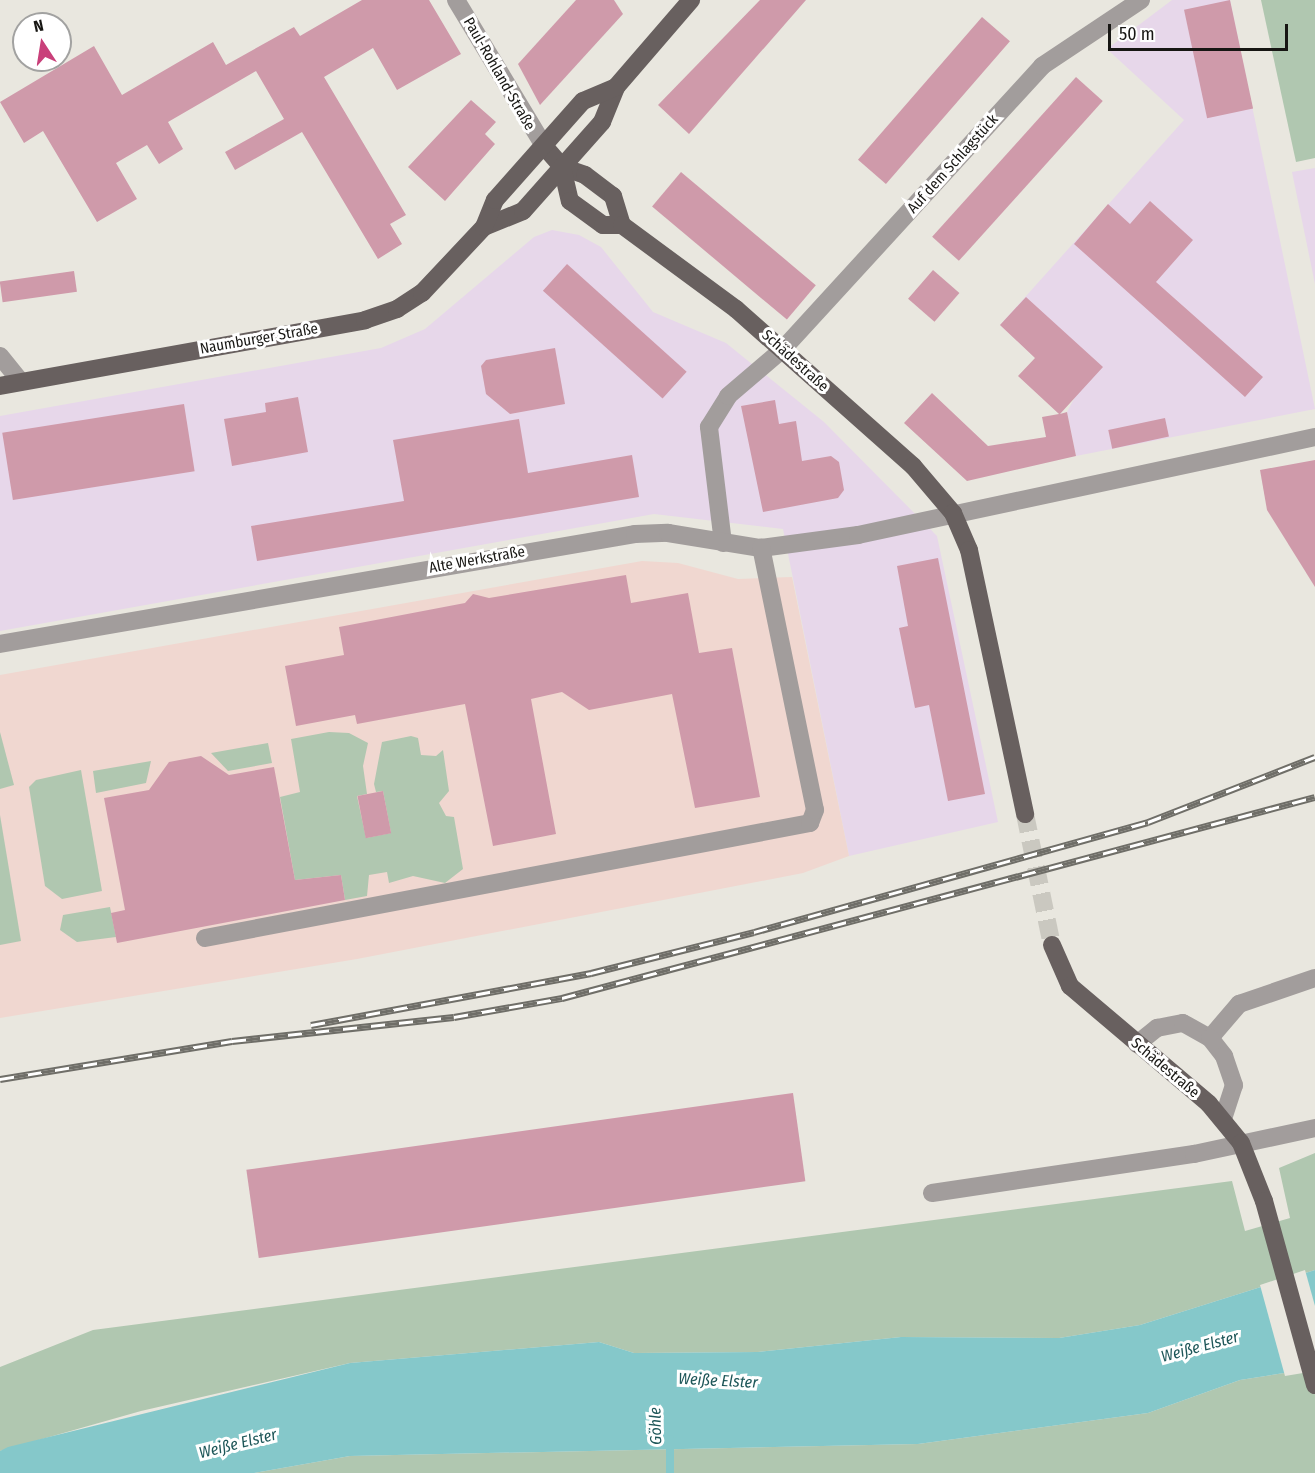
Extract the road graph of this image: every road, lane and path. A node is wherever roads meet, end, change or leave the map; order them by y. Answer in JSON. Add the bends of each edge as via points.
{"nodes":[{"id":1,"x":456,"y":0,"type":"edge"},
{"id":2,"x":691,"y":0,"type":"edge"},
{"id":3,"x":1141,"y":0,"type":"edge"},
{"id":4,"x":616,"y":87,"type":"junction"},
{"id":5,"x":544,"y":146,"type":"junction"},
{"id":6,"x":562,"y":167,"type":"junction"},
{"id":7,"x":622,"y":225,"type":"junction"},
{"id":8,"x":484,"y":226,"type":"junction"},
{"id":9,"x":783,"y":350,"type":"junction"},
{"id":10,"x":0,"y":356,"type":"edge"},
{"id":11,"x":21,"y":382,"type":"junction"},
{"id":12,"x":0,"y":386,"type":"edge"},
{"id":13,"x":1315,"y":437,"type":"edge"},
{"id":14,"x":953,"y":513,"type":"junction"},
{"id":15,"x":723,"y":543,"type":"junction"},
{"id":16,"x":761,"y":548,"type":"junction"},
{"id":17,"x":0,"y":644,"type":"edge"},
{"id":18,"x":1024,"y":814,"type":"tunnel mouth"},
{"id":19,"x":205,"y":938,"type":"dead end"},
{"id":20,"x":1052,"y":945,"type":"tunnel mouth"},
{"id":21,"x":1315,"y":978,"type":"edge"},
{"id":22,"x":1210,"y":1038,"type":"junction"},
{"id":23,"x":1137,"y":1044,"type":"junction"},
{"id":24,"x":1223,"y":1119,"type":"junction"},
{"id":25,"x":1315,"y":1128,"type":"edge"},
{"id":26,"x":1241,"y":1143,"type":"junction"},
{"id":27,"x":932,"y":1193,"type":"dead end"},
{"id":28,"x":1315,"y":1385,"type":"edge"}],
"edges":[{"from":1,"to":5,"type":"street","name":"Paul-Rohland-Straße"},
{"from":2,"to":4,"type":"main road","name":"Naumburger Straße"},
{"from":3,"to":9,"type":"street","name":"Auf dem Schlagstück","via":[[1042,66]]},
{"from":4,"to":5,"type":"main road","name":"Naumburger Straße","via":[[583,101]]},
{"from":4,"to":6,"type":"main road","name":"Naumburger Straße","via":[[602,122]]},
{"from":5,"to":6,"type":"main road","name":"Schädestraße"},
{"from":5,"to":8,"type":"main road","name":"Naumburger Straße","via":[[495,200]]},
{"from":6,"to":7,"type":"main road","name":"Schädestraße","via":[[585,175],[613,196]]},
{"from":6,"to":7,"type":"main road","name":"Schädestraße","via":[[570,201],[603,225]]},
{"from":6,"to":8,"type":"main road","name":"Naumburger Straße","via":[[519,215]]},
{"from":7,"to":9,"type":"main road","name":"Schädestraße"},
{"from":8,"to":11,"type":"main road","name":"Naumburger Straße","via":[[422,293],[384,314]]},
{"from":9,"to":14,"type":"main road","name":"Schädestraße","via":[[913,466]]},
{"from":9,"to":15,"type":"street","name":"Auf dem Schlagstück","via":[[728,396],[709,427]]},
{"from":10,"to":11,"type":"street"},
{"from":11,"to":12,"type":"main road","name":"Naumburger Straße"},
{"from":13,"to":14,"type":"street"},
{"from":14,"to":16,"type":"street","name":"Alte Werkstraße"},
{"from":14,"to":18,"type":"main road","name":"Schädestraße","via":[[969,550]]},
{"from":15,"to":16,"type":"street","name":"Alte Werkstraße"},
{"from":15,"to":17,"type":"street","name":"Alte Werkstraße","via":[[668,533],[635,534]]},
{"from":16,"to":19,"type":"street","via":[[815,810],[810,823]]},
{"from":20,"to":23,"type":"main road","name":"Schädestraße","via":[[1070,986]]},
{"from":21,"to":22,"type":"street","via":[[1239,1004]]},
{"from":22,"to":23,"type":"street","via":[[1183,1023],[1157,1028]]},
{"from":22,"to":24,"type":"street","via":[[1224,1056],[1234,1085]]},
{"from":23,"to":24,"type":"main road","name":"Schädestraße"},
{"from":24,"to":26,"type":"main road","name":"Schädestraße"},
{"from":25,"to":26,"type":"street"},
{"from":26,"to":27,"type":"street"},
{"from":26,"to":28,"type":"main road","name":"Schädestraße","via":[[1263,1201]]}]}
